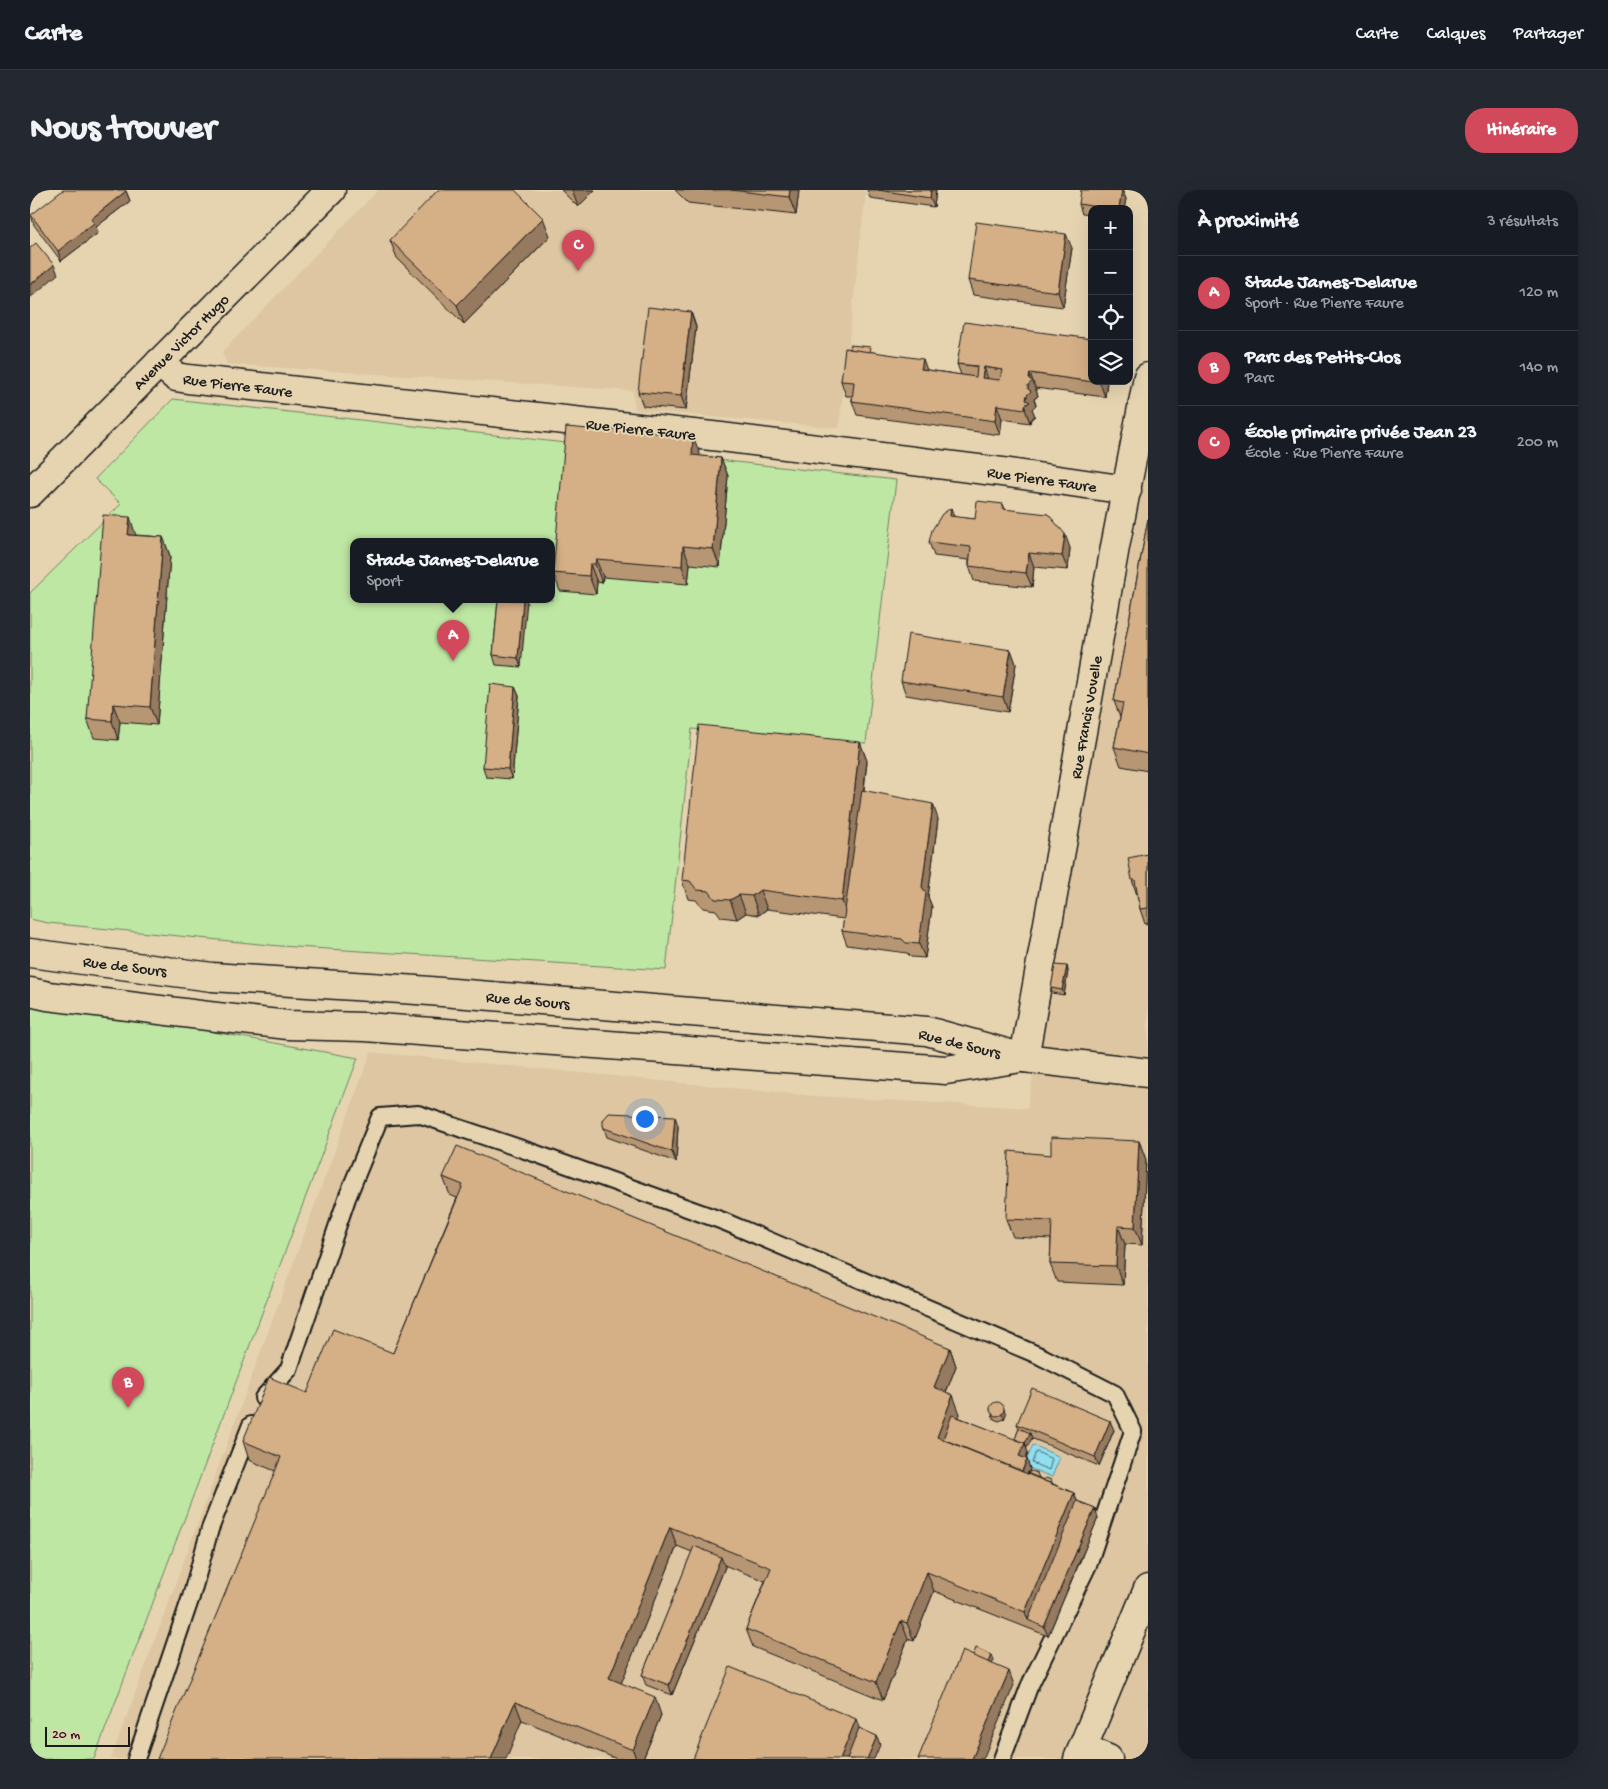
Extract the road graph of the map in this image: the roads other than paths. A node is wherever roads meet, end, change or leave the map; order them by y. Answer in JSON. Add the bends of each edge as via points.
{"nodes":[{"id":1,"x":331,"y":190,"type":"edge"},
{"id":2,"x":159,"y":362,"type":"junction"},
{"id":3,"x":1148,"y":378,"type":"edge"},
{"id":4,"x":1126,"y":490,"type":"junction"},
{"id":5,"x":30,"y":493,"type":"edge"},
{"id":6,"x":30,"y":953,"type":"edge"},
{"id":7,"x":30,"y":992,"type":"edge"},
{"id":8,"x":1024,"y":1058,"type":"junction"},
{"id":9,"x":1148,"y":1073,"type":"edge"},
{"id":10,"x":1148,"y":1589,"type":"edge"},
{"id":11,"x":1080,"y":1754,"type":"edge"},
{"id":12,"x":136,"y":1759,"type":"edge"},
{"id":13,"x":1002,"y":1759,"type":"edge"},
{"id":14,"x":1108,"y":1759,"type":"edge"}],
"edges":[{"from":1,"to":2,"type":"main road","name":"Avenue Victor Hugo"},
{"from":2,"to":4,"type":"main road","name":"Rue Pierre Faure","via":[[176,377],[188,379],[721,436]]},
{"from":2,"to":5,"type":"main road","name":"Avenue Victor Hugo"},
{"from":3,"to":4,"type":"main road","name":"Rue Francis Vovelle"},
{"from":4,"to":8,"type":"main road","name":"Rue Francis Vovelle"},
{"from":6,"to":8,"type":"main road","name":"Rue de Sours","via":[[212,977],[927,1031]]},
{"from":7,"to":8,"type":"main road","name":"Rue de Sours","via":[[288,1024],[946,1070]]},
{"from":8,"to":9,"type":"main road","name":"Rue de Sours"},
{"from":10,"to":11,"type":"main road"},
{"from":11,"to":14,"type":"main road"},
{"from":12,"to":13,"type":"lane","via":[[191,1597],[210,1529],[259,1403],[289,1369],[346,1198],[380,1116],[418,1114],[723,1221],[1040,1356],[1116,1394],[1133,1431],[1088,1565],[1029,1688]]}]}
